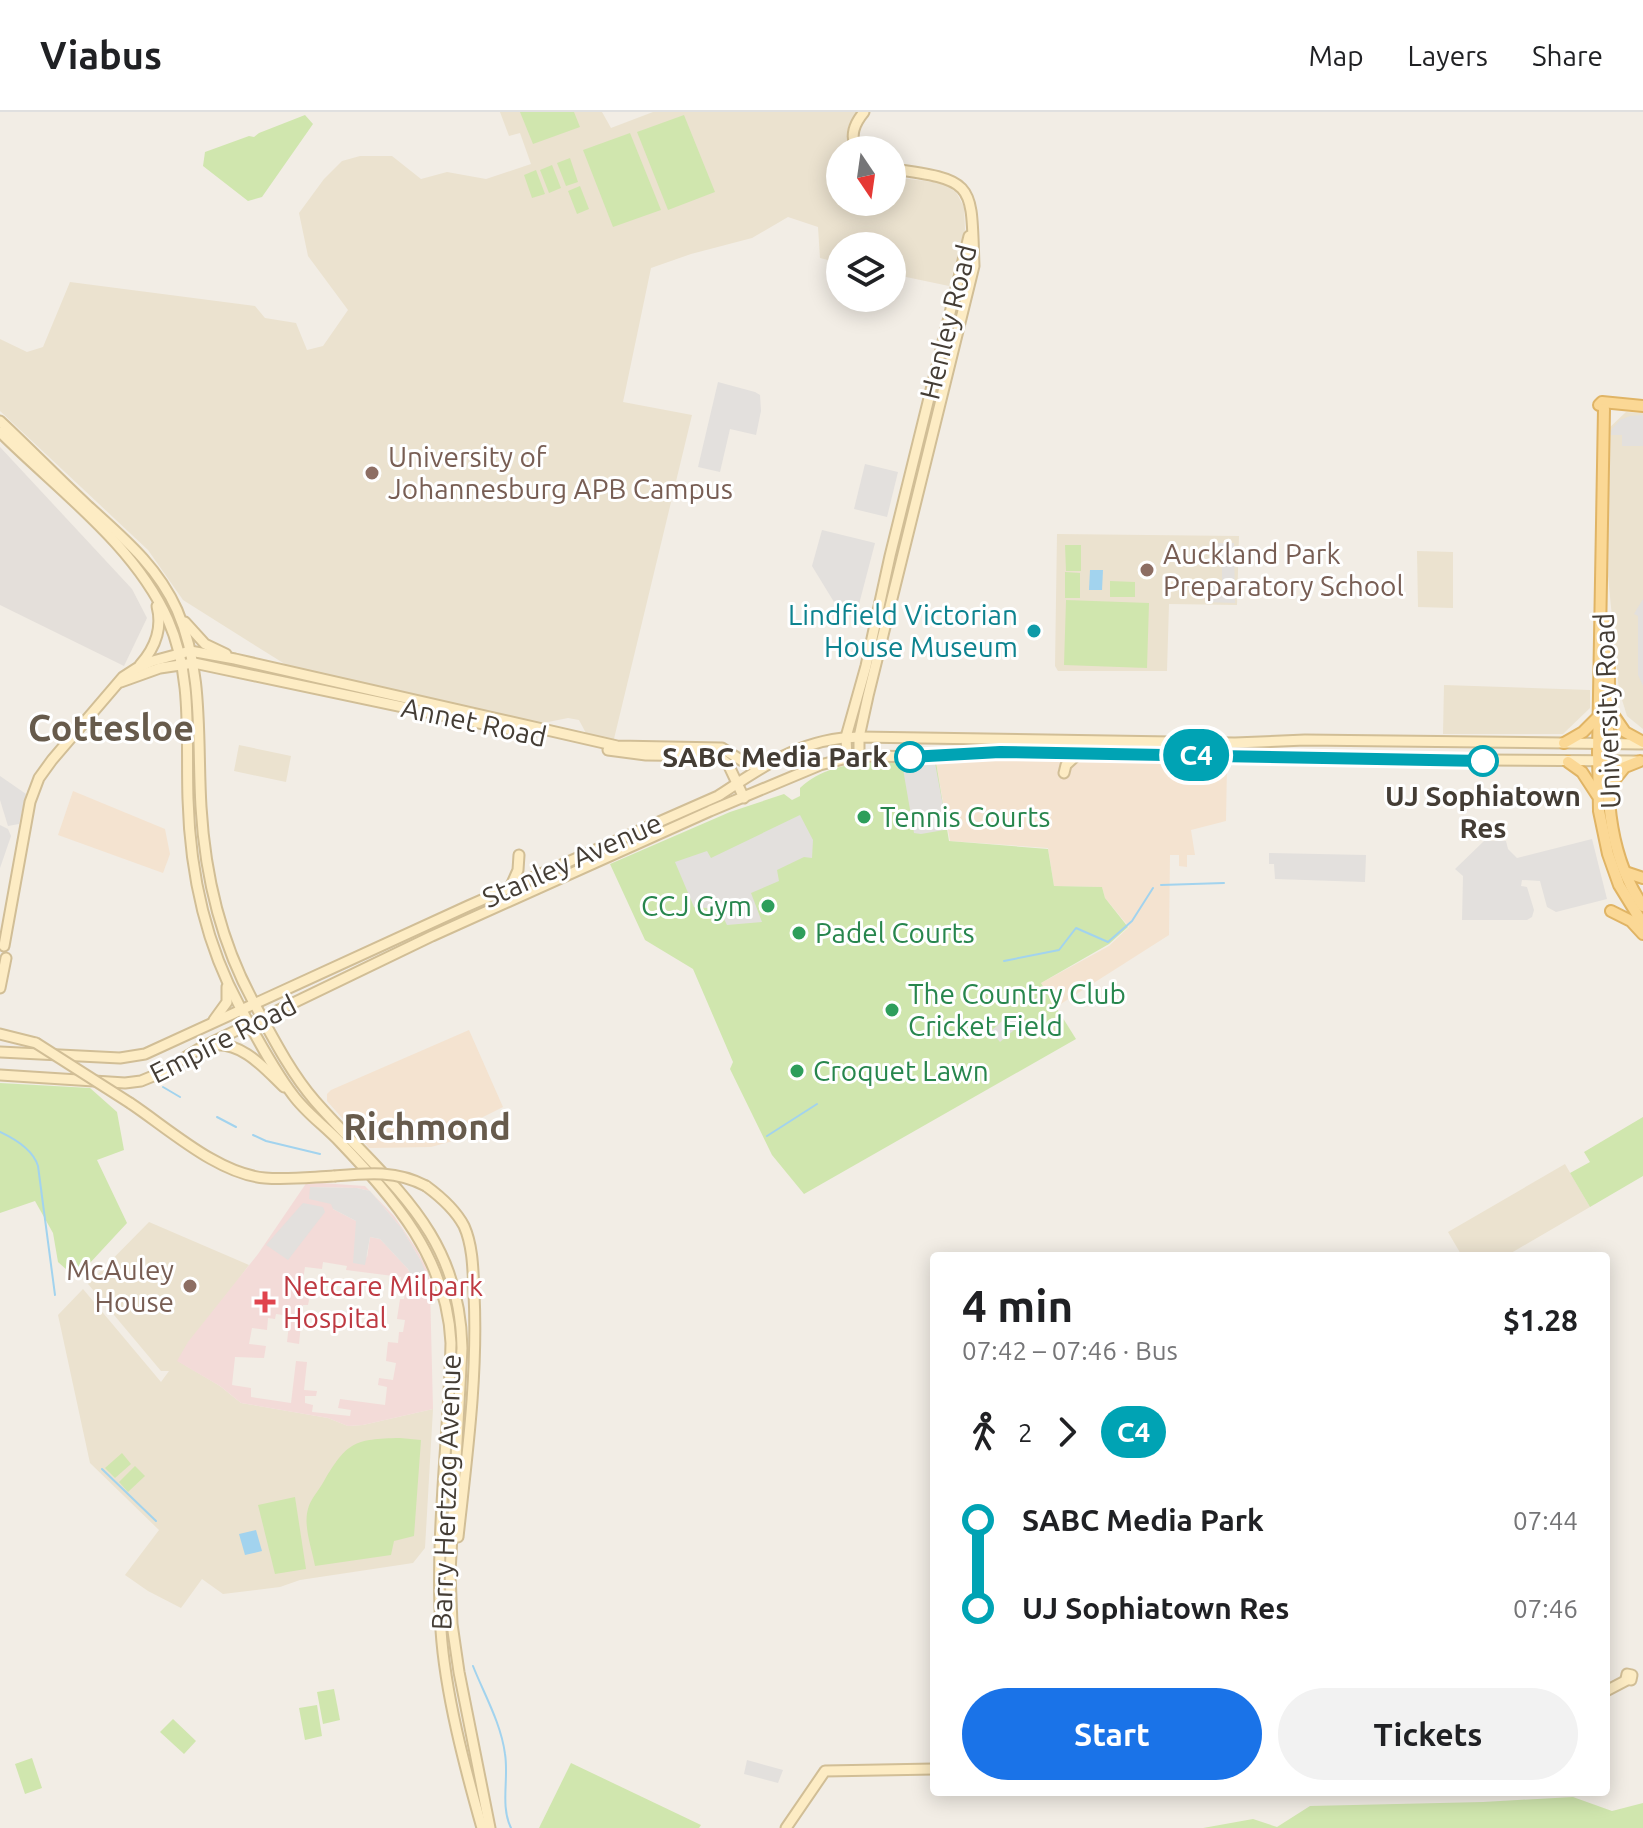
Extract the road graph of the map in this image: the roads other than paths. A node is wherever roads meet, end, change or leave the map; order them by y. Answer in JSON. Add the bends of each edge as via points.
{"nodes":[{"id":1,"x":864,"y":112,"type":"edge"},
{"id":2,"x":853,"y":136,"type":"edge"},
{"id":3,"x":906,"y":171,"type":"edge"},
{"id":4,"x":971,"y":228,"type":"junction"},
{"id":5,"x":1638,"y":406,"type":"edge"},
{"id":6,"x":0,"y":421,"type":"edge"},
{"id":7,"x":7,"y":435,"type":"edge"},
{"id":8,"x":1601,"y":586,"type":"junction"},
{"id":9,"x":153,"y":591,"type":"junction"},
{"id":10,"x":177,"y":609,"type":"junction"},
{"id":11,"x":184,"y":656,"type":"junction"},
{"id":12,"x":235,"y":659,"type":"junction"},
{"id":13,"x":194,"y":663,"type":"junction"},
{"id":14,"x":137,"y":668,"type":"junction"},
{"id":15,"x":124,"y":680,"type":"junction"},
{"id":16,"x":1609,"y":709,"type":"junction"},
{"id":17,"x":1598,"y":717,"type":"junction"},
{"id":18,"x":846,"y":737,"type":"junction"},
{"id":19,"x":859,"y":737,"type":"junction"},
{"id":20,"x":1564,"y":743,"type":"junction"},
{"id":21,"x":1643,"y":743,"type":"edge"},
{"id":22,"x":1603,"y":745,"type":"junction"},
{"id":23,"x":1079,"y":753,"type":"junction"},
{"id":24,"x":859,"y":757,"type":"junction"},
{"id":25,"x":847,"y":758,"type":"junction"},
{"id":26,"x":1642,"y":761,"type":"edge"},
{"id":27,"x":1568,"y":762,"type":"junction"},
{"id":28,"x":1603,"y":762,"type":"junction"},
{"id":29,"x":762,"y":767,"type":"junction"},
{"id":30,"x":1064,"y":773,"type":"dead end"},
{"id":31,"x":735,"y":782,"type":"junction"},
{"id":32,"x":1603,"y":793,"type":"junction"},
{"id":33,"x":744,"y":798,"type":"junction"},
{"id":34,"x":519,"y":855,"type":"dead end"},
{"id":35,"x":1625,"y":872,"type":"junction"},
{"id":36,"x":1643,"y":878,"type":"edge"},
{"id":37,"x":1619,"y":885,"type":"junction"},
{"id":38,"x":510,"y":888,"type":"junction"},
{"id":39,"x":1643,"y":906,"type":"edge"},
{"id":40,"x":1643,"y":924,"type":"edge"},
{"id":41,"x":407,"y":934,"type":"joint"},
{"id":42,"x":1643,"y":934,"type":"edge"},
{"id":43,"x":432,"y":936,"type":"joint"},
{"id":44,"x":2,"y":946,"type":"edge"},
{"id":45,"x":3,"y":958,"type":"edge"},
{"id":46,"x":227,"y":981,"type":"junction"},
{"id":47,"x":0,"y":988,"type":"edge"},
{"id":48,"x":254,"y":1004,"type":"junction"},
{"id":49,"x":242,"y":1010,"type":"junction"},
{"id":50,"x":263,"y":1018,"type":"junction"},
{"id":51,"x":250,"y":1024,"type":"junction"},
{"id":52,"x":208,"y":1025,"type":"junction"},
{"id":53,"x":3,"y":1034,"type":"edge"},
{"id":54,"x":202,"y":1047,"type":"junction"},
{"id":55,"x":0,"y":1052,"type":"edge"},
{"id":56,"x":0,"y":1075,"type":"edge"},
{"id":57,"x":292,"y":1095,"type":"junction"},
{"id":58,"x":450,"y":1588,"type":"junction"},
{"id":59,"x":1633,"y":1675,"type":"edge"},
{"id":60,"x":1611,"y":1688,"type":"edge"},
{"id":61,"x":930,"y":1769,"type":"edge"},
{"id":62,"x":482,"y":1828,"type":"edge"},
{"id":63,"x":490,"y":1828,"type":"edge"},
{"id":64,"x":786,"y":1828,"type":"edge"}],
"edges":[{"from":1,"to":2,"type":"main road"},
{"from":3,"to":4,"type":"main road","via":[[957,184],[970,202]]},
{"from":4,"to":18,"type":"main road","name":"Henley Road"},
{"from":4,"to":19,"type":"main road","name":"Henley Road","via":[[974,266]]},
{"from":5,"to":8,"type":"main road","name":"University Road","via":[[1603,407]]},
{"from":6,"to":7,"type":"main road"},
{"from":7,"to":9,"type":"main road"},
{"from":7,"to":10,"type":"main road","via":[[143,556]]},
{"from":8,"to":16,"type":"main road","name":"University Road","via":[[1609,645]]},
{"from":8,"to":17,"type":"main road","name":"University Road"},
{"from":9,"to":11,"type":"main road"},
{"from":9,"to":14,"type":"main road","via":[[159,631],[153,649]]},
{"from":10,"to":11,"type":"main road"},
{"from":10,"to":12,"type":"main road","via":[[205,644]]},
{"from":11,"to":12,"type":"main road","name":"Annet Road"},
{"from":11,"to":13,"type":"main road","name":"Barry Hertzog Avenue"},
{"from":11,"to":14,"type":"main road"},
{"from":11,"to":15,"type":"main road"},
{"from":11,"to":46,"type":"main road","name":"Barry Hertzog Avenue","via":[[189,828],[196,884]]},
{"from":12,"to":29,"type":"main road","name":"Annet Road","via":[[605,743],[722,748]]},
{"from":13,"to":31,"type":"main road","name":"Annet Road","via":[[613,751],[713,755],[728,764]]},
{"from":13,"to":48,"type":"main road","name":"Barry Hertzog Avenue","via":[[207,864],[225,939]]},
{"from":14,"to":15,"type":"main road"},
{"from":15,"to":44,"type":"main road","via":[[34,787]]},
{"from":16,"to":21,"type":"main road","via":[[1625,732]]},
{"from":16,"to":22,"type":"main road","name":"University Road"},
{"from":17,"to":20,"type":"main road"},
{"from":17,"to":22,"type":"main road","name":"University Road"},
{"from":18,"to":19,"type":"main road","name":"Stanley Avenue"},
{"from":18,"to":25,"type":"main road","name":"Henley Road"},
{"from":18,"to":29,"type":"main road","name":"Stanley Avenue","via":[[807,745]]},
{"from":19,"to":20,"type":"main road","name":"Stanley Avenue"},
{"from":19,"to":24,"type":"main road","name":"Henley Road"},
{"from":20,"to":22,"type":"main road","name":"Stanley Avenue"},
{"from":21,"to":22,"type":"main road","name":"Stanley Avenue"},
{"from":22,"to":28,"type":"main road","name":"University Road"},
{"from":23,"to":24,"type":"main road","name":"Stanley Avenue"},
{"from":23,"to":27,"type":"main road","name":"Stanley Avenue"},
{"from":23,"to":30,"type":"main road"},
{"from":24,"to":25,"type":"main road","name":"Stanley Avenue"},
{"from":25,"to":33,"type":"main road","name":"Stanley Avenue"},
{"from":26,"to":28,"type":"main road","name":"Stanley Avenue"},
{"from":26,"to":32,"type":"main road","via":[[1625,767]]},
{"from":27,"to":28,"type":"main road","name":"Stanley Avenue"},
{"from":27,"to":32,"type":"main road"},
{"from":28,"to":32,"type":"main road","name":"University Road"},
{"from":29,"to":31,"type":"main road","name":"Stanley Avenue"},
{"from":31,"to":33,"type":"main road","name":"Annet Road"},
{"from":31,"to":38,"type":"main road","name":"Stanley Avenue","via":[[718,796]]},
{"from":32,"to":35,"type":"main road","name":"University Road"},
{"from":32,"to":37,"type":"main road","name":"University Road","via":[[1602,830]]},
{"from":33,"to":43,"type":"main road","name":"Stanley Avenue"},
{"from":34,"to":38,"type":"main road"},
{"from":35,"to":36,"type":"main road"},
{"from":35,"to":39,"type":"main road"},
{"from":37,"to":40,"type":"main road","name":"University Road"},
{"from":37,"to":42,"type":"main road","via":[[1611,908]]},
{"from":38,"to":41,"type":"main road","name":"Stanley Avenue"},
{"from":41,"to":48,"type":"main road","name":"Empire Road"},
{"from":43,"to":50,"type":"main road","name":"Empire Road"},
{"from":44,"to":45,"type":"main road","via":[[9,951]]},
{"from":45,"to":47,"type":"main road"},
{"from":46,"to":49,"type":"main road","name":"Barry Hertzog Avenue"},
{"from":46,"to":52,"type":"main road","via":[[225,1007]]},
{"from":48,"to":49,"type":"main road","name":"Empire Road"},
{"from":48,"to":50,"type":"main road","name":"Barry Hertzog Avenue"},
{"from":49,"to":51,"type":"main road","name":"Barry Hertzog Avenue"},
{"from":49,"to":52,"type":"main road","name":"Empire Road"},
{"from":50,"to":51,"type":"main road","name":"Empire Road"},
{"from":50,"to":58,"type":"main road","name":"Barry Hertzog Avenue","via":[[313,1099],[418,1213],[452,1280],[462,1348]]},
{"from":51,"to":54,"type":"main road","name":"Empire Road"},
{"from":51,"to":57,"type":"main road","name":"Barry Hertzog Avenue"},
{"from":52,"to":55,"type":"main road","name":"Empire Road","via":[[131,1058]]},
{"from":53,"to":58,"type":"main road","bridge":true,"via":[[36,1043],[244,1174],[265,1178],[384,1172],[426,1186],[449,1205],[464,1226],[470,1247],[475,1382]]},
{"from":54,"to":56,"type":"main road","name":"Empire Road","via":[[135,1082]]},
{"from":54,"to":57,"type":"main road","via":[[222,1044],[241,1050]]},
{"from":57,"to":62,"type":"main road","name":"Barry Hertzog Avenue","via":[[405,1214],[444,1293],[451,1343],[441,1634]]},
{"from":58,"to":63,"type":"main road","name":"Barry Hertzog Avenue","via":[[459,1672]]},
{"from":59,"to":60,"type":"main road"},
{"from":61,"to":64,"type":"main road","via":[[823,1776]]}]}
